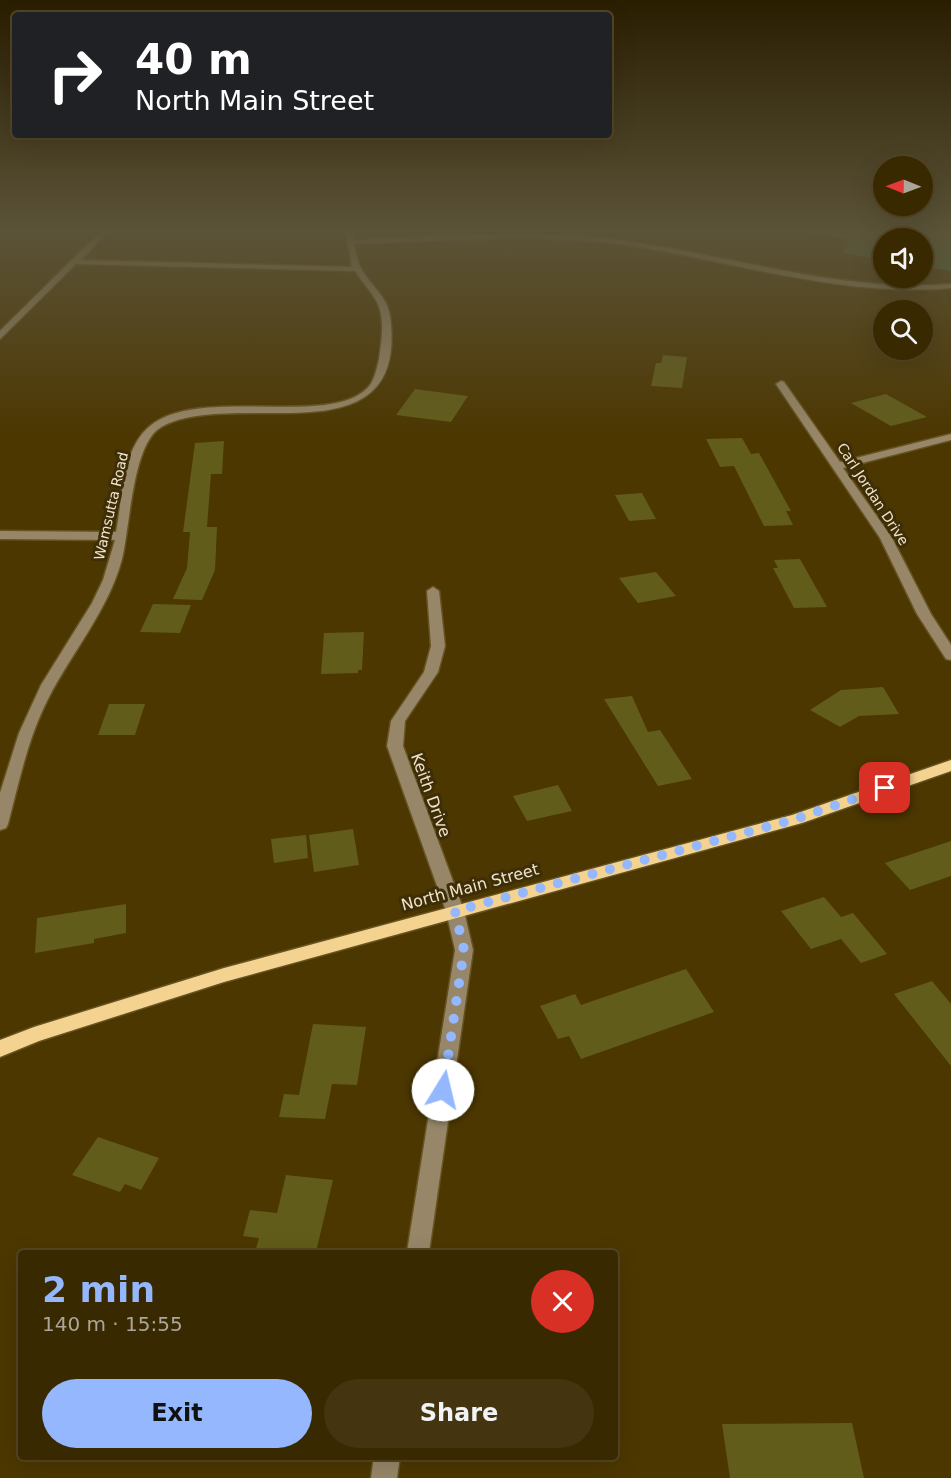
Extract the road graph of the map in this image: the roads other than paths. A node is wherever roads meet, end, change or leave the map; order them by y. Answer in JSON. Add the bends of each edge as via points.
{"nodes":[{"id":1,"x":38,"y":298,"type":"edge"},
{"id":2,"x":378,"y":298,"type":"edge"},
{"id":3,"x":0,"y":336,"type":"edge"},
{"id":4,"x":781,"y":384,"type":"dead end"},
{"id":5,"x":951,"y":437,"type":"edge"},
{"id":6,"x":837,"y":466,"type":"junction"},
{"id":7,"x":0,"y":535,"type":"edge"},
{"id":8,"x":122,"y":536,"type":"junction"},
{"id":9,"x":433,"y":591,"type":"dead end"},
{"id":10,"x":951,"y":656,"type":"edge"},
{"id":11,"x":951,"y":765,"type":"edge"},
{"id":12,"x":0,"y":824,"type":"edge"},
{"id":13,"x":455,"y":911,"type":"junction"},
{"id":14,"x":0,"y":1049,"type":"edge"},
{"id":15,"x":418,"y":1250,"type":"edge"},
{"id":16,"x":386,"y":1460,"type":"edge"},
{"id":17,"x":384,"y":1478,"type":"edge"}],
"edges":[{"from":1,"to":3,"type":"street"},
{"from":2,"to":8,"type":"street","name":"Wamsutta Road","via":[[387,329],[374,385],[363,395],[333,407],[209,411],[168,419],[153,427],[135,461]]},
{"from":4,"to":6,"type":"street","name":"Carl Jordan Drive"},
{"from":5,"to":6,"type":"street"},
{"from":6,"to":10,"type":"street","name":"Carl Jordan Drive","via":[[886,538],[924,614]]},
{"from":7,"to":8,"type":"street"},
{"from":8,"to":12,"type":"street","name":"Wamsutta Road","via":[[107,585],[31,720]]},
{"from":9,"to":13,"type":"street","name":"Keith Drive","via":[[438,646],[431,672],[398,721],[394,746]]},
{"from":11,"to":13,"type":"main road","name":"North Main Street","via":[[796,819]]},
{"from":13,"to":14,"type":"main road","name":"North Main Street","via":[[224,975]]},
{"from":13,"to":15,"type":"street","name":"Keith Drive","via":[[464,950]]},
{"from":16,"to":17,"type":"street"}]}
